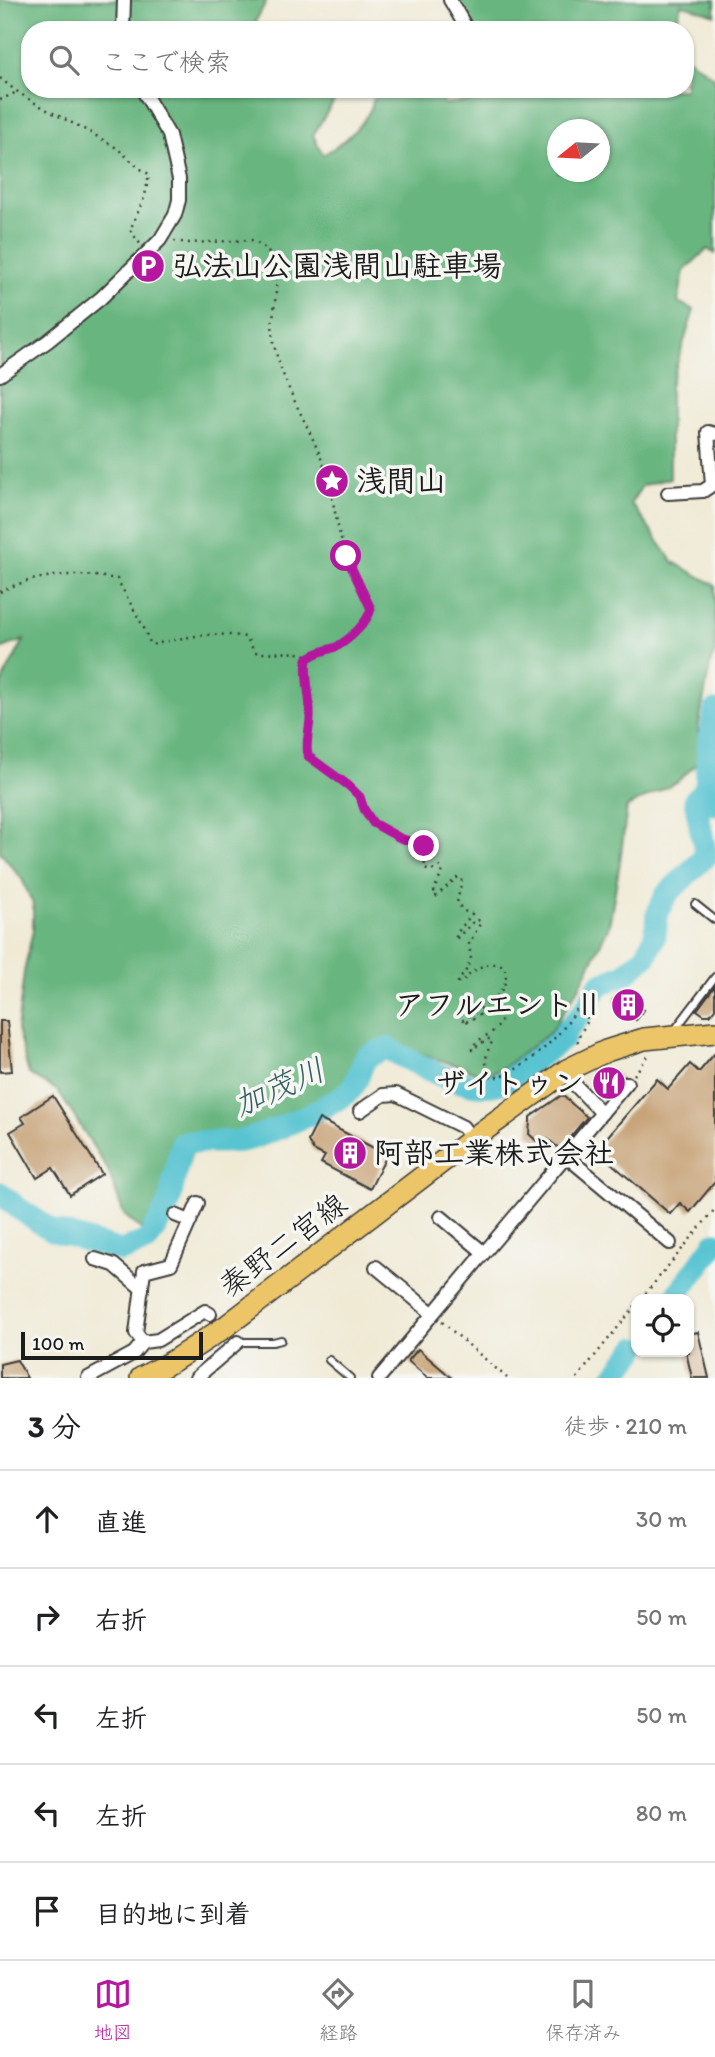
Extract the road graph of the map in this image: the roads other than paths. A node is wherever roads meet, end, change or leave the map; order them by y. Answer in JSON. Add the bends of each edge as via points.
{"nodes":[{"id":1,"x":124,"y":0,"type":"edge"},
{"id":2,"x":450,"y":0,"type":"edge"},
{"id":3,"x":123,"y":21,"type":"edge"},
{"id":4,"x":462,"y":21,"type":"edge"},
{"id":5,"x":147,"y":98,"type":"edge"},
{"id":6,"x":0,"y":375,"type":"edge"},
{"id":7,"x":715,"y":434,"type":"edge"},
{"id":8,"x":668,"y":493,"type":"dead end"},
{"id":9,"x":695,"y":904,"type":"dead end"},
{"id":10,"x":715,"y":920,"type":"edge"},
{"id":11,"x":715,"y":977,"type":"edge"},
{"id":12,"x":715,"y":1032,"type":"edge"},
{"id":13,"x":671,"y":1035,"type":"junction"},
{"id":14,"x":567,"y":1070,"type":"junction"},
{"id":15,"x":627,"y":1083,"type":"road end"},
{"id":16,"x":360,"y":1111,"type":"dead end"},
{"id":17,"x":602,"y":1113,"type":"junction"},
{"id":18,"x":472,"y":1139,"type":"junction"},
{"id":19,"x":566,"y":1156,"type":"junction"},
{"id":20,"x":198,"y":1203,"type":"dead end"},
{"id":21,"x":175,"y":1214,"type":"dead end"},
{"id":22,"x":442,"y":1217,"type":"dead end"},
{"id":23,"x":190,"y":1221,"type":"junction"},
{"id":24,"x":670,"y":1243,"type":"dead end"},
{"id":25,"x":483,"y":1252,"type":"junction"},
{"id":26,"x":95,"y":1259,"type":"dead end"},
{"id":27,"x":376,"y":1267,"type":"dead end"},
{"id":28,"x":142,"y":1289,"type":"junction"},
{"id":29,"x":432,"y":1313,"type":"junction"},
{"id":30,"x":211,"y":1314,"type":"dead end"},
{"id":31,"x":281,"y":1340,"type":"dead end"},
{"id":32,"x":143,"y":1342,"type":"junction"},
{"id":33,"x":238,"y":1342,"type":"joint"},
{"id":34,"x":329,"y":1360,"type":"dead end"},
{"id":35,"x":88,"y":1378,"type":"edge"},
{"id":36,"x":141,"y":1378,"type":"edge"},
{"id":37,"x":195,"y":1378,"type":"edge"},
{"id":38,"x":350,"y":1378,"type":"edge"},
{"id":39,"x":379,"y":1378,"type":"edge"}],
"edges":[{"from":1,"to":3,"type":"street"},
{"from":2,"to":4,"type":"street"},
{"from":5,"to":6,"type":"street","via":[[169,135],[179,179],[175,215],[160,240],[101,298]]},
{"from":7,"to":8,"type":"street","via":[[708,432],[712,485],[703,491]]},
{"from":9,"to":10,"type":"lane"},
{"from":11,"to":13,"type":"lane"},
{"from":12,"to":13,"type":"main road","name":"秦野二宮線"},
{"from":13,"to":14,"type":"main road","name":"秦野二宮線","via":[[626,1044]]},
{"from":14,"to":17,"type":"street"},
{"from":14,"to":18,"type":"main road","name":"秦野二宮線"},
{"from":15,"to":17,"type":"street"},
{"from":16,"to":18,"type":"street","via":[[383,1095],[396,1094],[463,1127]]},
{"from":17,"to":19,"type":"street"},
{"from":18,"to":36,"type":"main road","name":"秦野二宮線","via":[[225,1327]]},
{"from":19,"to":24,"type":"street"},
{"from":19,"to":25,"type":"street"},
{"from":20,"to":23,"type":"street"},
{"from":21,"to":23,"type":"street"},
{"from":22,"to":25,"type":"street"},
{"from":23,"to":28,"type":"street","via":[[171,1264],[145,1271]]},
{"from":25,"to":29,"type":"street"},
{"from":26,"to":28,"type":"street","via":[[114,1265]]},
{"from":27,"to":29,"type":"street"},
{"from":28,"to":32,"type":"street","via":[[136,1333]]},
{"from":29,"to":39,"type":"street"},
{"from":30,"to":32,"type":"street","via":[[205,1311],[158,1340]]},
{"from":31,"to":33,"type":"lane"},
{"from":32,"to":35,"type":"street","via":[[134,1353]]},
{"from":33,"to":37,"type":"street"},
{"from":34,"to":38,"type":"lane"}]}
